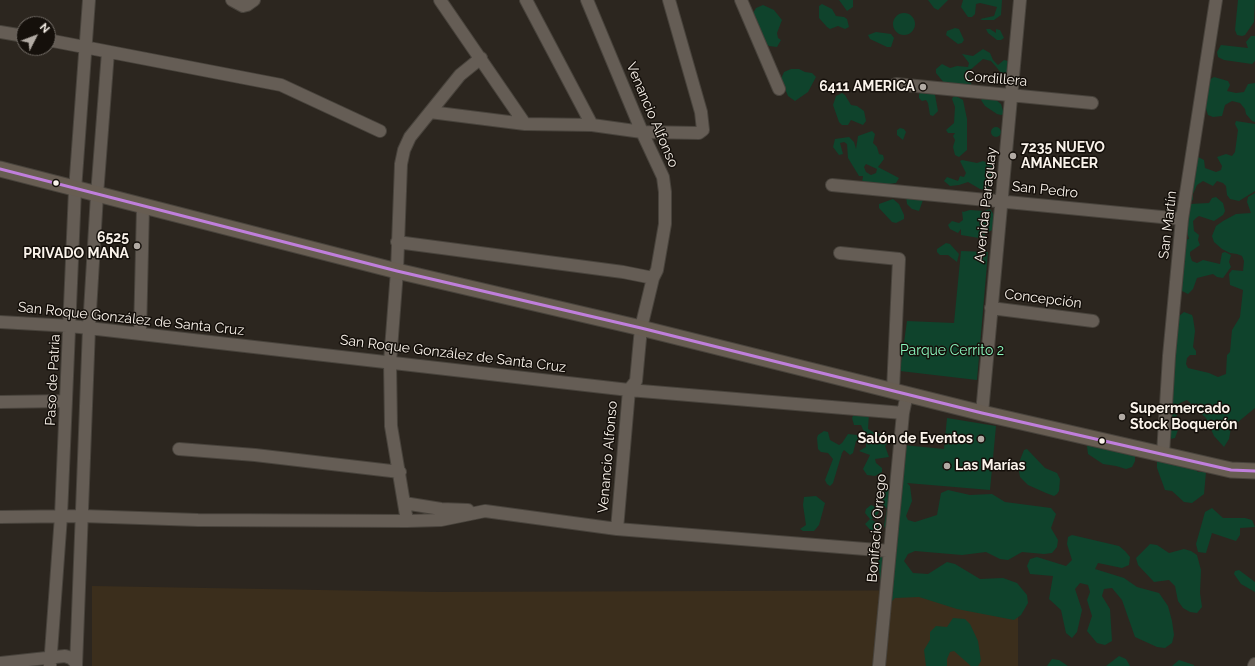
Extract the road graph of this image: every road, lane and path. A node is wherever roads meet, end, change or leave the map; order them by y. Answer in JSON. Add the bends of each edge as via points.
{"nodes":[{"id":1,"x":89,"y":0,"type":"edge"},
{"id":2,"x":232,"y":0,"type":"edge"},
{"id":3,"x":254,"y":0,"type":"edge"},
{"id":4,"x":440,"y":0,"type":"edge"},
{"id":5,"x":526,"y":0,"type":"edge"},
{"id":6,"x":587,"y":0,"type":"edge"},
{"id":7,"x":669,"y":0,"type":"edge"},
{"id":8,"x":1020,"y":0,"type":"edge"},
{"id":9,"x":1216,"y":0,"type":"edge"},
{"id":10,"x":743,"y":1,"type":"edge"},
{"id":11,"x":0,"y":32,"type":"edge"},
{"id":12,"x":16,"y":35,"type":"edge"},
{"id":13,"x":56,"y":41,"type":"edge"},
{"id":14,"x":87,"y":47,"type":"junction"},
{"id":15,"x":108,"y":52,"type":"junction"},
{"id":16,"x":481,"y":58,"type":"junction"},
{"id":17,"x":896,"y":84,"type":"dead end"},
{"id":18,"x":779,"y":89,"type":"dead end"},
{"id":19,"x":1012,"y":95,"type":"junction"},
{"id":20,"x":1092,"y":103,"type":"dead end"},
{"id":21,"x":430,"y":112,"type":"junction"},
{"id":22,"x":525,"y":124,"type":"junction"},
{"id":23,"x":592,"y":125,"type":"junction"},
{"id":24,"x":380,"y":131,"type":"dead end"},
{"id":25,"x":642,"y":132,"type":"junction"},
{"id":26,"x":0,"y":169,"type":"edge"},
{"id":27,"x":832,"y":186,"type":"dead end"},
{"id":28,"x":75,"y":190,"type":"junction"},
{"id":29,"x":97,"y":195,"type":"junction"},
{"id":30,"x":1001,"y":200,"type":"junction"},
{"id":31,"x":143,"y":207,"type":"junction"},
{"id":32,"x":1182,"y":219,"type":"junction"},
{"id":33,"x":397,"y":242,"type":"junction"},
{"id":34,"x":840,"y":253,"type":"dead end"},
{"id":35,"x":398,"y":272,"type":"junction"},
{"id":36,"x":653,"y":278,"type":"junction"},
{"id":37,"x":991,"y":308,"type":"junction"},
{"id":38,"x":1093,"y":320,"type":"dead end"},
{"id":39,"x":0,"y":322,"type":"edge"},
{"id":40,"x":70,"y":326,"type":"junction"},
{"id":41,"x":89,"y":328,"type":"junction"},
{"id":42,"x":641,"y":328,"type":"junction"},
{"id":43,"x":140,"y":334,"type":"junction"},
{"id":44,"x":390,"y":362,"type":"junction"},
{"id":45,"x":629,"y":390,"type":"junction"},
{"id":46,"x":900,"y":392,"type":"junction"},
{"id":47,"x":66,"y":401,"type":"junction"},
{"id":48,"x":0,"y":402,"type":"edge"},
{"id":49,"x":903,"y":413,"type":"junction"},
{"id":50,"x":982,"y":413,"type":"junction"},
{"id":51,"x":179,"y":449,"type":"dead end"},
{"id":52,"x":1163,"y":454,"type":"junction"},
{"id":53,"x":1255,"y":471,"type":"edge"},
{"id":54,"x":400,"y":472,"type":"junction"},
{"id":55,"x":404,"y":502,"type":"junction"},
{"id":56,"x":482,"y":511,"type":"junction"},
{"id":57,"x":61,"y":516,"type":"junction"},
{"id":58,"x":82,"y":516,"type":"junction"},
{"id":59,"x":0,"y":517,"type":"edge"},
{"id":60,"x":407,"y":521,"type":"junction"},
{"id":61,"x":617,"y":529,"type":"junction"},
{"id":62,"x":890,"y":551,"type":"junction"},
{"id":63,"x":0,"y":662,"type":"edge"},
{"id":64,"x":50,"y":662,"type":"edge"},
{"id":65,"x":76,"y":664,"type":"edge"},
{"id":66,"x":879,"y":666,"type":"edge"}],
"edges":[{"from":1,"to":14,"type":"street","name":"Paso de Patria"},
{"from":2,"to":3,"type":"street","via":[[243,6]]},
{"from":4,"to":16,"type":"street"},
{"from":5,"to":23,"type":"street"},
{"from":6,"to":25,"type":"street","name":"Venancio Alfonso"},
{"from":7,"to":25,"type":"street","via":[[701,112],[703,130],[698,133]]},
{"from":8,"to":19,"type":"street","name":"Avenida Paraguay"},
{"from":9,"to":32,"type":"street","name":"San Martín"},
{"from":10,"to":18,"type":"street"},
{"from":11,"to":12,"type":"street"},
{"from":13,"to":14,"type":"street"},
{"from":14,"to":15,"type":"street"},
{"from":14,"to":28,"type":"street","name":"Paso de Patria"},
{"from":15,"to":24,"type":"street","via":[[281,85]]},
{"from":15,"to":29,"type":"street"},
{"from":16,"to":21,"type":"street","via":[[460,75]]},
{"from":16,"to":22,"type":"street"},
{"from":17,"to":19,"type":"street","name":"Cordillera"},
{"from":19,"to":20,"type":"street","name":"Cordillera"},
{"from":19,"to":30,"type":"street","name":"Avenida Paraguay"},
{"from":21,"to":22,"type":"street"},
{"from":21,"to":33,"type":"street","via":[[410,137],[404,150],[399,176]]},
{"from":22,"to":23,"type":"street"},
{"from":23,"to":25,"type":"street"},
{"from":25,"to":36,"type":"street","name":"Venancio Alfonso","via":[[664,177],[665,224],[657,270]]},
{"from":26,"to":28,"type":"main road"},
{"from":27,"to":30,"type":"street","name":"San Pedro"},
{"from":28,"to":29,"type":"main road"},
{"from":28,"to":40,"type":"street","name":"Paso de Patria"},
{"from":29,"to":31,"type":"main road"},
{"from":29,"to":41,"type":"street"},
{"from":30,"to":32,"type":"street","name":"San Pedro"},
{"from":30,"to":37,"type":"street","name":"Avenida Paraguay"},
{"from":31,"to":35,"type":"main road"},
{"from":31,"to":43,"type":"street"},
{"from":32,"to":52,"type":"street","name":"San Martín"},
{"from":33,"to":35,"type":"street"},
{"from":33,"to":36,"type":"street"},
{"from":34,"to":46,"type":"street","name":"Bonifacio Orrego","via":[[899,259]]},
{"from":35,"to":42,"type":"main road"},
{"from":35,"to":44,"type":"street"},
{"from":36,"to":42,"type":"street","name":"Venancio Alfonso"},
{"from":37,"to":38,"type":"street","name":"Concepción"},
{"from":37,"to":50,"type":"street","name":"Avenida Paraguay"},
{"from":39,"to":40,"type":"street","name":"San Roque González de Santa Cruz"},
{"from":40,"to":41,"type":"street","name":"San Roque González de Santa Cruz"},
{"from":40,"to":47,"type":"street","name":"Paso de Patria"},
{"from":41,"to":43,"type":"street","name":"San Roque González de Santa Cruz"},
{"from":41,"to":58,"type":"street"},
{"from":42,"to":45,"type":"street","name":"Venancio Alfonso","via":[[636,381]]},
{"from":42,"to":46,"type":"main road"},
{"from":43,"to":44,"type":"street","name":"San Roque González de Santa Cruz"},
{"from":44,"to":45,"type":"street","name":"San Roque González de Santa Cruz"},
{"from":44,"to":54,"type":"street","via":[[391,426]]},
{"from":45,"to":49,"type":"street","name":"San Roque González de Santa Cruz"},
{"from":45,"to":61,"type":"street","name":"Venancio Alfonso"},
{"from":46,"to":49,"type":"street","name":"Bonifacio Orrego"},
{"from":46,"to":50,"type":"main road"},
{"from":47,"to":48,"type":"street"},
{"from":47,"to":57,"type":"street","name":"Paso de Patria"},
{"from":49,"to":62,"type":"street","name":"Bonifacio Orrego"},
{"from":50,"to":52,"type":"main road"},
{"from":51,"to":54,"type":"street"},
{"from":52,"to":53,"type":"main road","via":[[1231,470]]},
{"from":54,"to":55,"type":"street"},
{"from":55,"to":56,"type":"street"},
{"from":55,"to":60,"type":"street"},
{"from":56,"to":60,"type":"street","via":[[441,520]]},
{"from":56,"to":61,"type":"street"},
{"from":57,"to":58,"type":"street"},
{"from":57,"to":59,"type":"street"},
{"from":57,"to":64,"type":"street","name":"Paso de Patria"},
{"from":58,"to":60,"type":"street","via":[[198,520]]},
{"from":58,"to":65,"type":"street"},
{"from":61,"to":62,"type":"street"},
{"from":62,"to":66,"type":"street","name":"Bonifacio Orrego"},
{"from":63,"to":64,"type":"street"},
{"from":64,"to":65,"type":"street","via":[[65,656]]}]}
